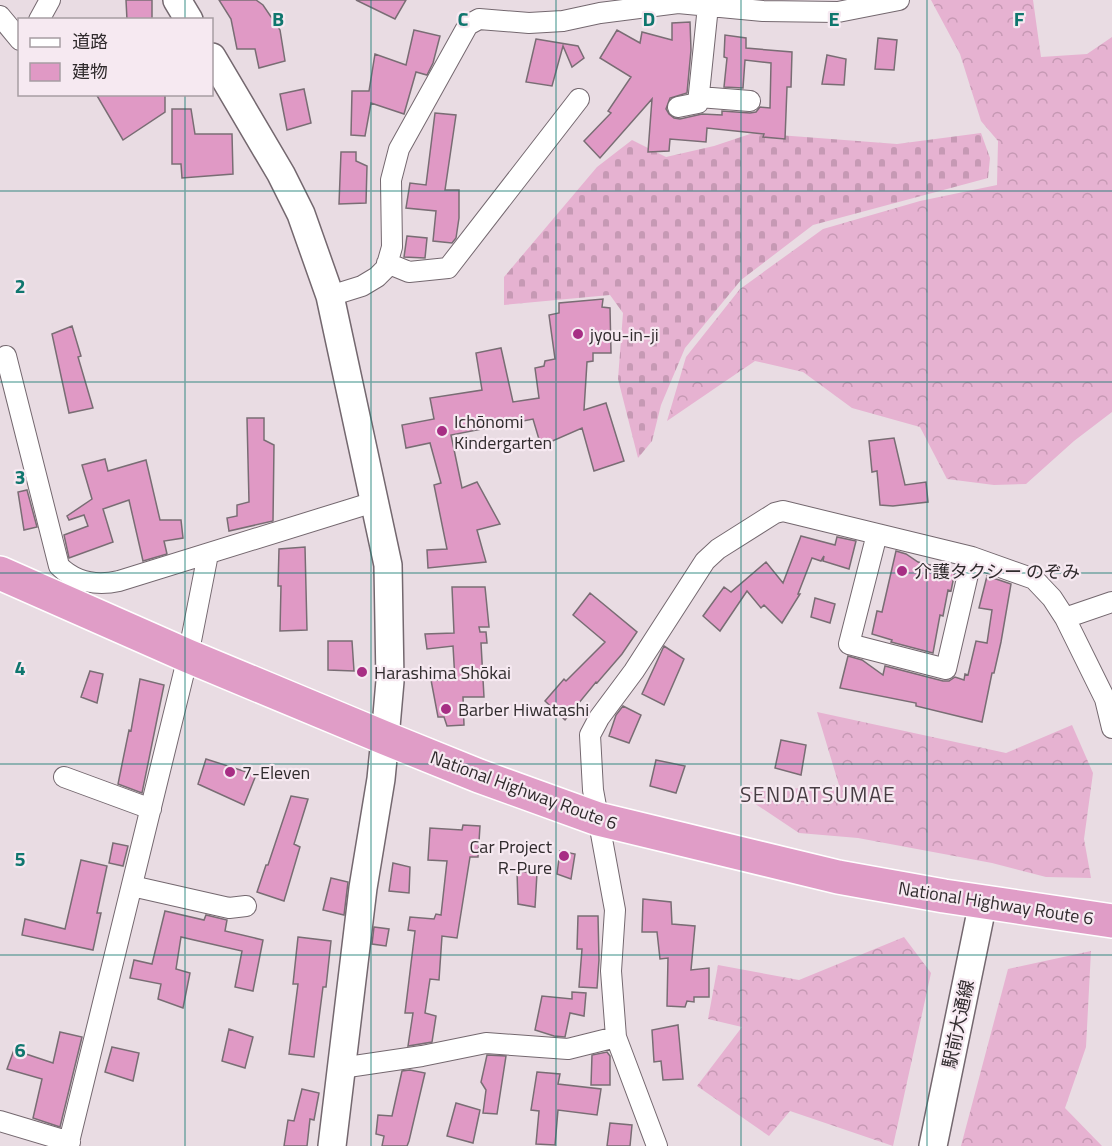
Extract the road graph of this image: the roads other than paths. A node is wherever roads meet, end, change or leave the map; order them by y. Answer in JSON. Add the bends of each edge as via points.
{"nodes":[{"id":1,"x":50,"y":0,"type":"edge"},
{"id":2,"x":177,"y":0,"type":"edge"},
{"id":3,"x":900,"y":0,"type":"edge"},
{"id":4,"x":704,"y":3,"type":"edge"},
{"id":5,"x":0,"y":16,"type":"edge"},
{"id":6,"x":40,"y":18,"type":"edge"},
{"id":7,"x":188,"y":18,"type":"edge"},
{"id":8,"x":18,"y":38,"type":"edge"},
{"id":9,"x":213,"y":60,"type":"edge"},
{"id":10,"x":220,"y":85,"type":"edge"},
{"id":11,"x":699,"y":97,"type":"junction"},
{"id":12,"x":579,"y":99,"type":"dead end"},
{"id":13,"x":750,"y":101,"type":"dead end"},
{"id":14,"x":678,"y":107,"type":"dead end"},
{"id":15,"x":387,"y":263,"type":"junction"},
{"id":16,"x":330,"y":296,"type":"junction"},
{"id":17,"x":6,"y":356,"type":"dead end"},
{"id":18,"x":374,"y":502,"type":"junction"},
{"id":19,"x":878,"y":534,"type":"junction"},
{"id":20,"x":208,"y":554,"type":"junction"},
{"id":21,"x":972,"y":557,"type":"junction"},
{"id":22,"x":0,"y":573,"type":"edge"},
{"id":23,"x":1112,"y":602,"type":"edge"},
{"id":24,"x":1065,"y":618,"type":"junction"},
{"id":25,"x":188,"y":656,"type":"junction"},
{"id":26,"x":1112,"y":728,"type":"edge"},
{"id":27,"x":385,"y":738,"type":"junction"},
{"id":28,"x":64,"y":777,"type":"dead end"},
{"id":29,"x":151,"y":809,"type":"junction"},
{"id":30,"x":598,"y":819,"type":"junction"},
{"id":31,"x":132,"y":886,"type":"junction"},
{"id":32,"x":983,"y":902,"type":"junction"},
{"id":33,"x":246,"y":906,"type":"dead end"},
{"id":34,"x":1112,"y":921,"type":"edge"},
{"id":35,"x":616,"y":1037,"type":"junction"},
{"id":36,"x":341,"y":1068,"type":"junction"},
{"id":37,"x":0,"y":1121,"type":"edge"},
{"id":38,"x":69,"y":1144,"type":"edge"},
{"id":39,"x":333,"y":1146,"type":"edge"},
{"id":40,"x":657,"y":1146,"type":"edge"},
{"id":41,"x":933,"y":1146,"type":"edge"}],
"edges":[{"from":1,"to":6,"type":"street"},
{"from":2,"to":7,"type":"street"},
{"from":3,"to":4,"type":"street","via":[[838,12],[763,11]]},
{"from":4,"to":11,"type":"street"},
{"from":4,"to":15,"type":"street","via":[[678,3],[541,23],[479,19],[468,25],[399,149],[390,180],[392,247]]},
{"from":5,"to":8,"type":"street"},
{"from":9,"to":10,"type":"street"},
{"from":10,"to":16,"type":"street","via":[[281,174],[301,214]]},
{"from":11,"to":13,"type":"street"},
{"from":11,"to":14,"type":"street","via":[[698,103]]},
{"from":12,"to":15,"type":"street","via":[[448,268],[408,272]]},
{"from":15,"to":16,"type":"street","via":[[377,277],[362,286]]},
{"from":16,"to":18,"type":"street"},
{"from":17,"to":20,"type":"street","via":[[59,566],[68,575],[103,585]]},
{"from":18,"to":20,"type":"street"},
{"from":18,"to":27,"type":"street","via":[[387,565],[390,681]]},
{"from":19,"to":21,"type":"street"},
{"from":19,"to":21,"type":"street","via":[[849,644],[946,669]]},
{"from":19,"to":30,"type":"street","via":[[783,511],[718,549],[705,561],[590,735]]},
{"from":20,"to":25,"type":"street"},
{"from":21,"to":24,"type":"street","via":[[1034,579]]},
{"from":22,"to":25,"type":"highway","name":"National Highway Route 6"},
{"from":23,"to":24,"type":"street"},
{"from":24,"to":26,"type":"street","via":[[1105,699]]},
{"from":25,"to":27,"type":"highway","name":"National Highway Route 6"},
{"from":25,"to":29,"type":"street"},
{"from":27,"to":30,"type":"highway","name":"National Highway Route 6"},
{"from":27,"to":36,"type":"street"},
{"from":28,"to":29,"type":"street"},
{"from":29,"to":31,"type":"street"},
{"from":30,"to":32,"type":"highway","name":"National Highway Route 6","via":[[838,877]]},
{"from":30,"to":35,"type":"street","via":[[615,910],[610,971]]},
{"from":31,"to":33,"type":"street","via":[[229,908]]},
{"from":31,"to":38,"type":"street"},
{"from":32,"to":34,"type":"highway","name":"National Highway Route 6"},
{"from":32,"to":41,"type":"street","name":"駅前大通線"},
{"from":35,"to":36,"type":"street","via":[[568,1049],[486,1043]]},
{"from":35,"to":40,"type":"street"},
{"from":36,"to":39,"type":"street"},
{"from":37,"to":38,"type":"street"}]}
